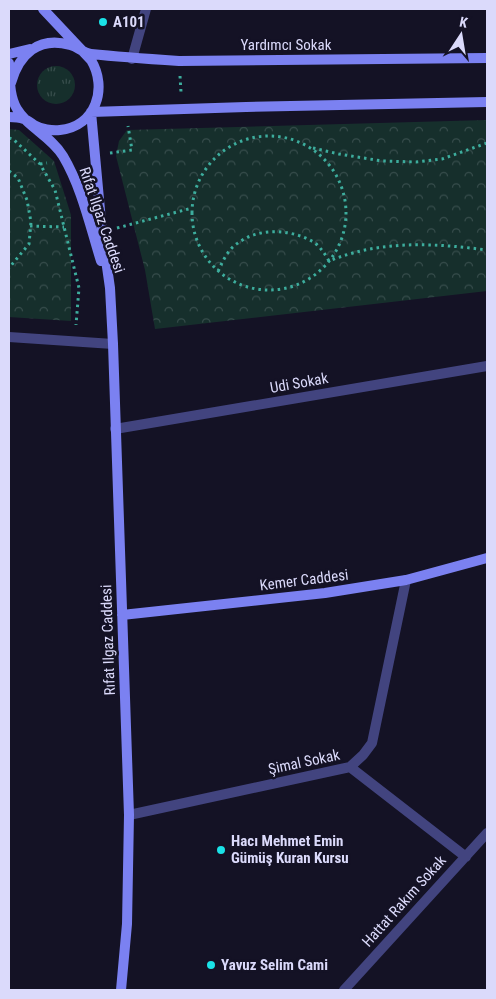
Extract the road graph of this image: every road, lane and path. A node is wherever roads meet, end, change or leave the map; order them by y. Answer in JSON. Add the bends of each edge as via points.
{"nodes":[{"id":1,"x":43,"y":9,"type":"edge"},
{"id":2,"x":146,"y":9,"type":"edge"},
{"id":3,"x":33,"y":48,"type":"junction"},
{"id":4,"x":84,"y":53,"type":"junction"},
{"id":5,"x":9,"y":54,"type":"edge"},
{"id":6,"x":487,"y":58,"type":"edge"},
{"id":7,"x":132,"y":59,"type":"junction"},
{"id":8,"x":179,"y":61,"type":"junction"},
{"id":9,"x":9,"y":63,"type":"edge"},
{"id":10,"x":11,"y":83,"type":"junction"},
{"id":11,"x":487,"y":102,"type":"edge"},
{"id":12,"x":182,"y":109,"type":"junction"},
{"id":13,"x":91,"y":112,"type":"junction"},
{"id":14,"x":9,"y":117,"type":"edge"},
{"id":15,"x":25,"y":119,"type":"junction"},
{"id":16,"x":128,"y":122,"type":"dead end"},
{"id":17,"x":9,"y":138,"type":"edge"},
{"id":18,"x":487,"y":143,"type":"edge"},
{"id":19,"x":310,"y":147,"type":"junction"},
{"id":20,"x":95,"y":156,"type":"junction"},
{"id":21,"x":65,"y":160,"type":"junction"},
{"id":22,"x":40,"y":164,"type":"junction"},
{"id":23,"x":9,"y":171,"type":"edge"},
{"id":24,"x":192,"y":208,"type":"junction"},
{"id":25,"x":30,"y":226,"type":"junction"},
{"id":26,"x":64,"y":227,"type":"junction"},
{"id":27,"x":102,"y":232,"type":"junction"},
{"id":28,"x":487,"y":250,"type":"edge"},
{"id":29,"x":330,"y":261,"type":"junction"},
{"id":30,"x":9,"y":268,"type":"edge"},
{"id":31,"x":218,"y":271,"type":"junction"},
{"id":32,"x":110,"y":288,"type":"junction"},
{"id":33,"x":9,"y":336,"type":"edge"},
{"id":34,"x":79,"y":342,"type":"junction"},
{"id":35,"x":113,"y":344,"type":"junction"},
{"id":36,"x":487,"y":366,"type":"edge"},
{"id":37,"x":115,"y":429,"type":"junction"},
{"id":38,"x":487,"y":558,"type":"edge"},
{"id":39,"x":406,"y":580,"type":"junction"},
{"id":40,"x":122,"y":615,"type":"junction"},
{"id":41,"x":350,"y":767,"type":"junction"},
{"id":42,"x":129,"y":815,"type":"junction"},
{"id":43,"x":487,"y":833,"type":"edge"},
{"id":44,"x":466,"y":857,"type":"junction"},
{"id":45,"x":122,"y":990,"type":"edge"},
{"id":46,"x":344,"y":990,"type":"edge"}],
"edges":[{"from":1,"to":4,"type":"street","name":"Rıfat Ilgaz Caddesi"},
{"from":2,"to":7,"type":"street"},
{"from":3,"to":4,"type":"street","via":[[59,42]]},
{"from":3,"to":5,"type":"street"},
{"from":3,"to":10,"type":"street","via":[[14,69]]},
{"from":4,"to":7,"type":"street","name":"Yardımcı Sokak"},
{"from":4,"to":13,"type":"street","name":"Rıfat Ilgaz Caddesi","via":[[99,76],[99,95]]},
{"from":6,"to":8,"type":"street","name":"Yardımcı Sokak"},
{"from":7,"to":8,"type":"street","name":"Yardımcı Sokak"},
{"from":8,"to":12,"type":"path"},
{"from":9,"to":10,"type":"street","name":"Rıfat Ilgaz Caddesi"},
{"from":10,"to":15,"type":"street","name":"Rıfat Ilgaz Caddesi","via":[[17,109]]},
{"from":11,"to":12,"type":"street"},
{"from":12,"to":13,"type":"street"},
{"from":13,"to":15,"type":"street","via":[[83,121],[60,130],[48,130]]},
{"from":13,"to":20,"type":"street","name":"Rıfat Ilgaz Caddesi"},
{"from":14,"to":15,"type":"street"},
{"from":15,"to":21,"type":"street","name":"Rıfat Ilgaz Caddesi","via":[[52,142]]},
{"from":16,"to":20,"type":"path","via":[[132,150]]},
{"from":17,"to":22,"type":"path"},
{"from":18,"to":19,"type":"path","via":[[442,159],[416,162],[339,154]]},
{"from":19,"to":24,"type":"path","via":[[294,139],[276,136],[250,138],[234,144],[218,154],[202,174]]},
{"from":19,"to":29,"type":"path","via":[[332,168],[344,195],[343,235]]},
{"from":20,"to":27,"type":"street","name":"Rıfat Ilgaz Caddesi"},
{"from":21,"to":22,"type":"path"},
{"from":21,"to":32,"type":"street","name":"Rıfat Ilgaz Caddesi","via":[[82,200]]},
{"from":22,"to":26,"type":"path","via":[[55,190]]},
{"from":23,"to":25,"type":"path","via":[[18,178],[27,200]]},
{"from":24,"to":27,"type":"path","name":"Rıfat Ilgaz Caddesi"},
{"from":24,"to":31,"type":"path","via":[[196,238]]},
{"from":25,"to":26,"type":"path"},
{"from":25,"to":30,"type":"path","via":[[29,244]]},
{"from":26,"to":34,"type":"path","via":[[79,288],[76,327]]},
{"from":27,"to":32,"type":"street","name":"Rıfat Ilgaz Caddesi"},
{"from":28,"to":29,"type":"path","via":[[405,244],[367,250]]},
{"from":29,"to":31,"type":"path","via":[[302,283],[276,290],[241,284]]},
{"from":29,"to":31,"type":"path","via":[[320,248],[300,236],[265,232],[238,242]]},
{"from":32,"to":35,"type":"street","name":"Rıfat Ilgaz Caddesi"},
{"from":33,"to":34,"type":"street"},
{"from":34,"to":35,"type":"street"},
{"from":35,"to":37,"type":"street","name":"Rıfat Ilgaz Caddesi"},
{"from":36,"to":37,"type":"street","name":"Udi Sokak"},
{"from":37,"to":40,"type":"street","name":"Rıfat Ilgaz Caddesi"},
{"from":38,"to":39,"type":"street","name":"Kemer Caddesi"},
{"from":39,"to":40,"type":"street","name":"Kemer Caddesi","via":[[325,594]]},
{"from":39,"to":41,"type":"street","name":"Şimal Sokak","via":[[372,743]]},
{"from":40,"to":42,"type":"street","name":"Rıfat Ilgaz Caddesi"},
{"from":41,"to":42,"type":"street","name":"Şimal Sokak"},
{"from":41,"to":44,"type":"street"},
{"from":42,"to":45,"type":"street","name":"Rıfat Ilgaz Caddesi"},
{"from":43,"to":44,"type":"street","name":"Hattat Rakım Sokak"},
{"from":44,"to":46,"type":"street","name":"Hattat Rakım Sokak"}]}
